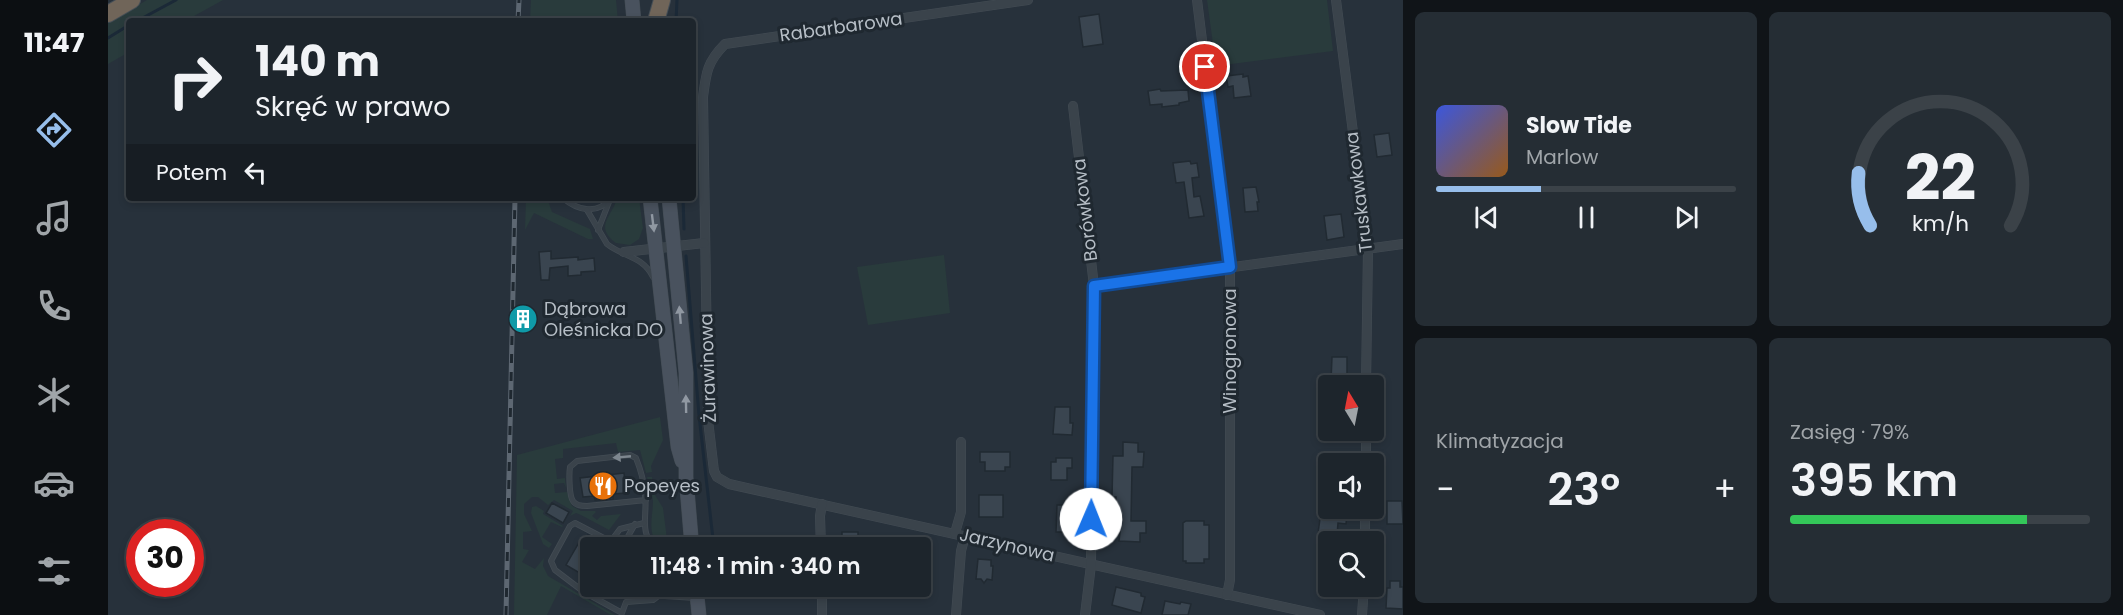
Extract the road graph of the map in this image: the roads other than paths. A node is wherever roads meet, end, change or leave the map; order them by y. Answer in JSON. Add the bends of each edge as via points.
{"nodes":[{"id":1,"x":132,"y":0,"type":"edge"},
{"id":2,"x":632,"y":0,"type":"edge"},
{"id":3,"x":653,"y":0,"type":"edge"},
{"id":4,"x":662,"y":0,"type":"edge"},
{"id":5,"x":1028,"y":0,"type":"edge"},
{"id":6,"x":1197,"y":0,"type":"edge"},
{"id":7,"x":1336,"y":0,"type":"edge"},
{"id":8,"x":108,"y":14,"type":"edge"},
{"id":9,"x":634,"y":18,"type":"edge"},
{"id":10,"x":656,"y":18,"type":"edge"},
{"id":11,"x":657,"y":18,"type":"edge"},
{"id":12,"x":725,"y":44,"type":"joint"},
{"id":13,"x":1073,"y":106,"type":"dead end"},
{"id":14,"x":567,"y":201,"type":"edge"},
{"id":15,"x":570,"y":201,"type":"edge"},
{"id":16,"x":608,"y":201,"type":"edge"},
{"id":17,"x":609,"y":201,"type":"edge"},
{"id":18,"x":650,"y":201,"type":"edge"},
{"id":19,"x":669,"y":201,"type":"edge"},
{"id":20,"x":571,"y":204,"type":"junction"},
{"id":21,"x":587,"y":210,"type":"junction"},
{"id":22,"x":598,"y":230,"type":"junction"},
{"id":23,"x":704,"y":243,"type":"junction"},
{"id":24,"x":1403,"y":244,"type":"edge"},
{"id":25,"x":674,"y":246,"type":"junction"},
{"id":26,"x":656,"y":249,"type":"junction"},
{"id":27,"x":1368,"y":249,"type":"junction"},
{"id":28,"x":624,"y":252,"type":"junction"},
{"id":29,"x":1230,"y":267,"type":"junction"},
{"id":30,"x":1094,"y":286,"type":"junction"},
{"id":31,"x":1366,"y":375,"type":"edge"},
{"id":32,"x":673,"y":401,"type":"junction"},
{"id":33,"x":961,"y":442,"type":"dead end"},
{"id":34,"x":686,"y":477,"type":"junction"},
{"id":35,"x":729,"y":484,"type":"joint"},
{"id":36,"x":646,"y":500,"type":"junction"},
{"id":37,"x":822,"y":504,"type":"junction"},
{"id":38,"x":644,"y":523,"type":"junction"},
{"id":39,"x":635,"y":524,"type":"junction"},
{"id":40,"x":960,"y":534,"type":"junction"},
{"id":41,"x":604,"y":537,"type":"edge"},
{"id":42,"x":614,"y":537,"type":"edge"},
{"id":43,"x":628,"y":537,"type":"edge"},
{"id":44,"x":648,"y":537,"type":"edge"},
{"id":45,"x":691,"y":537,"type":"edge"},
{"id":46,"x":821,"y":537,"type":"edge"},
{"id":47,"x":1091,"y":565,"type":"junction"},
{"id":48,"x":580,"y":589,"type":"edge"},
{"id":49,"x":1227,"y":595,"type":"junction"},
{"id":50,"x":593,"y":597,"type":"edge"},
{"id":51,"x":657,"y":597,"type":"edge"},
{"id":52,"x":697,"y":597,"type":"edge"},
{"id":53,"x":822,"y":597,"type":"edge"},
{"id":54,"x":1363,"y":597,"type":"edge"},
{"id":55,"x":699,"y":615,"type":"edge"},
{"id":56,"x":822,"y":615,"type":"edge"},
{"id":57,"x":956,"y":615,"type":"edge"},
{"id":58,"x":1085,"y":615,"type":"edge"},
{"id":59,"x":1320,"y":615,"type":"edge"},
{"id":60,"x":1362,"y":615,"type":"edge"}],
"edges":[{"from":1,"to":8,"type":"highway"},
{"from":2,"to":9,"type":"main road"},
{"from":3,"to":10,"type":"main road"},
{"from":4,"to":11,"type":"highway"},
{"from":5,"to":12,"type":"street","name":"Rabarbarowa"},
{"from":6,"to":29,"type":"street","name":"Winogronowa"},
{"from":7,"to":27,"type":"street","name":"Truskawkowa"},
{"from":12,"to":23,"type":"street","name":"Żurawinowa","via":[[706,69],[703,97]]},
{"from":13,"to":30,"type":"street","name":"Borówkowa"},
{"from":14,"to":20,"type":"lane"},
{"from":15,"to":20,"type":"lane"},
{"from":16,"to":21,"type":"lane"},
{"from":17,"to":22,"type":"lane"},
{"from":18,"to":26,"type":"main road","one_way":true},
{"from":19,"to":25,"type":"main road"},
{"from":20,"to":21,"type":"lane"},
{"from":21,"to":22,"type":"lane"},
{"from":22,"to":28,"type":"lane","via":[[607,244]]},
{"from":23,"to":25,"type":"street"},
{"from":23,"to":35,"type":"street","name":"Żurawinowa","via":[[712,465],[717,477]]},
{"from":24,"to":27,"type":"street"},
{"from":25,"to":26,"type":"street"},
{"from":34,"to":25,"type":"main road","one_way":true,"via":[[686,373]]},
{"from":26,"to":28,"type":"street"},
{"from":26,"to":32,"type":"main road"},
{"from":27,"to":29,"type":"street"},
{"from":27,"to":31,"type":"street","name":"Truskawkowa"},
{"from":28,"to":32,"type":"lane","via":[[646,265],[654,279],[664,368]]},
{"from":29,"to":30,"type":"street"},
{"from":29,"to":49,"type":"street","name":"Winogronowa"},
{"from":30,"to":47,"type":"street","name":"Borówkowa"},
{"from":32,"to":34,"type":"main road"},
{"from":33,"to":40,"type":"street"},
{"from":34,"to":45,"type":"main road"},
{"from":35,"to":37,"type":"street","name":"Jarzynowa"},
{"from":36,"to":36,"type":"lane","one_way":true,"via":[[638,462],[633,456],[577,461],[570,467],[572,496],[577,504]]},
{"from":36,"to":38,"type":"lane"},
{"from":37,"to":40,"type":"street","name":"Jarzynowa"},
{"from":37,"to":46,"type":"street"},
{"from":38,"to":39,"type":"lane"},
{"from":38,"to":44,"type":"lane"},
{"from":39,"to":42,"type":"lane","via":[[620,529]]},
{"from":39,"to":43,"type":"lane"},
{"from":40,"to":47,"type":"street","name":"Jarzynowa"},
{"from":40,"to":57,"type":"street"},
{"from":41,"to":48,"type":"lane","via":[[578,522],[573,524],[552,561],[555,570]]},
{"from":47,"to":49,"type":"street","name":"Jarzynowa"},
{"from":47,"to":58,"type":"street","name":"Borówkowa"},
{"from":49,"to":59,"type":"street","name":"Jarzynowa"},
{"from":50,"to":51,"type":"lane","via":[[622,613],[626,602]]},
{"from":52,"to":55,"type":"main road"},
{"from":53,"to":56,"type":"street"},
{"from":54,"to":60,"type":"street"}]}
